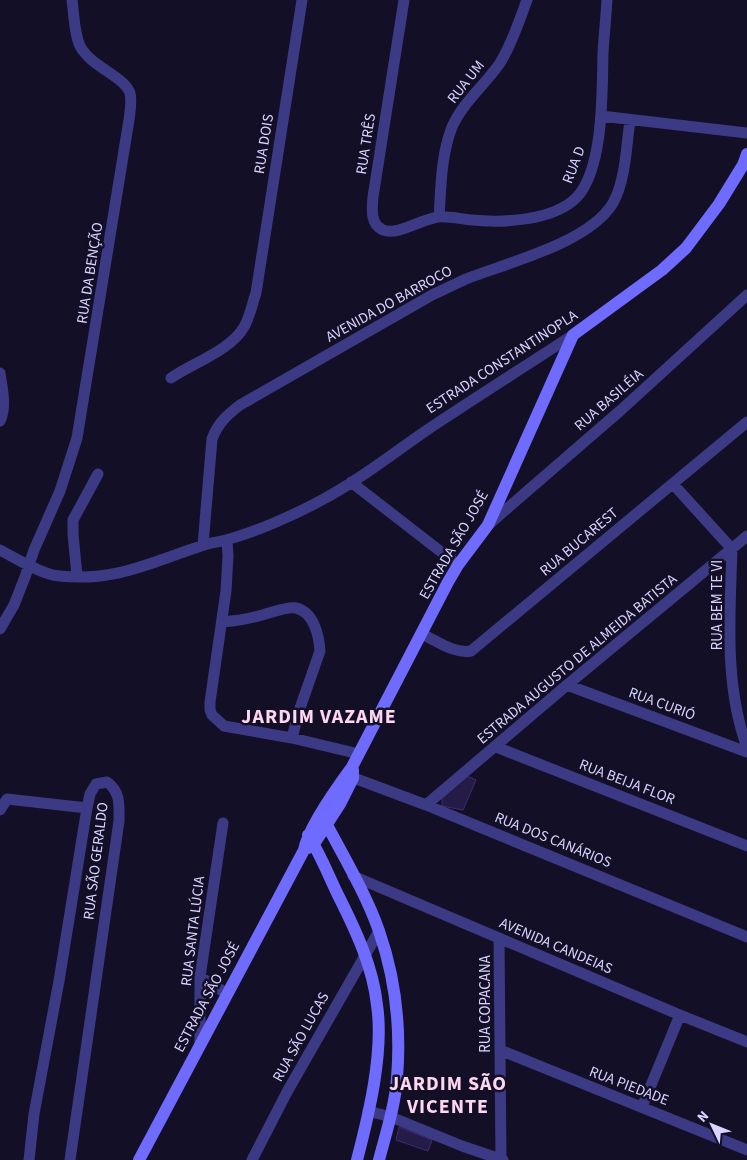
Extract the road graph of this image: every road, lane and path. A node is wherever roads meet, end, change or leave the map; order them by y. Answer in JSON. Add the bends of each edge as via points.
{"nodes":[{"id":1,"x":72,"y":0,"type":"edge"},
{"id":2,"x":302,"y":0,"type":"edge"},
{"id":3,"x":404,"y":0,"type":"edge"},
{"id":4,"x":528,"y":0,"type":"edge"},
{"id":5,"x":607,"y":0,"type":"edge"},
{"id":6,"x":601,"y":116,"type":"junction"},
{"id":7,"x":630,"y":121,"type":"junction"},
{"id":8,"x":747,"y":133,"type":"edge"},
{"id":9,"x":746,"y":164,"type":"edge"},
{"id":10,"x":439,"y":217,"type":"junction"},
{"id":11,"x":747,"y":295,"type":"edge"},
{"id":12,"x":573,"y":335,"type":"junction"},
{"id":13,"x":0,"y":373,"type":"edge"},
{"id":14,"x":171,"y":378,"type":"dead end"},
{"id":15,"x":0,"y":421,"type":"edge"},
{"id":16,"x":747,"y":422,"type":"edge"},
{"id":17,"x":98,"y":474,"type":"dead end"},
{"id":18,"x":351,"y":482,"type":"junction"},
{"id":19,"x":673,"y":484,"type":"junction"},
{"id":20,"x":488,"y":525,"type":"junction"},
{"id":21,"x":747,"y":536,"type":"edge"},
{"id":22,"x":227,"y":540,"type":"junction"},
{"id":23,"x":203,"y":545,"type":"junction"},
{"id":24,"x":732,"y":549,"type":"junction"},
{"id":25,"x":0,"y":550,"type":"edge"},
{"id":26,"x":29,"y":565,"type":"junction"},
{"id":27,"x":458,"y":565,"type":"junction"},
{"id":28,"x":77,"y":576,"type":"junction"},
{"id":29,"x":222,"y":622,"type":"junction"},
{"id":30,"x":0,"y":629,"type":"edge"},
{"id":31,"x":422,"y":634,"type":"junction"},
{"id":32,"x":567,"y":685,"type":"junction"},
{"id":33,"x":292,"y":738,"type":"junction"},
{"id":34,"x":496,"y":747,"type":"junction"},
{"id":35,"x":747,"y":748,"type":"edge"},
{"id":36,"x":747,"y":752,"type":"edge"},
{"id":37,"x":359,"y":754,"type":"junction"},
{"id":38,"x":351,"y":773,"type":"junction"},
{"id":39,"x":426,"y":805,"type":"junction"},
{"id":40,"x":87,"y":808,"type":"junction"},
{"id":41,"x":0,"y":810,"type":"edge"},
{"id":42,"x":324,"y":820,"type":"junction"},
{"id":43,"x":223,"y":823,"type":"dead end"},
{"id":44,"x":308,"y":843,"type":"junction"},
{"id":45,"x":747,"y":846,"type":"edge"},
{"id":46,"x":354,"y":876,"type":"junction"},
{"id":47,"x":379,"y":931,"type":"junction"},
{"id":48,"x":747,"y":937,"type":"edge"},
{"id":49,"x":500,"y":939,"type":"junction"},
{"id":50,"x":364,"y":954,"type":"junction"},
{"id":51,"x":200,"y":977,"type":"junction"},
{"id":52,"x":226,"y":993,"type":"junction"},
{"id":53,"x":680,"y":1015,"type":"junction"},
{"id":54,"x":747,"y":1042,"type":"edge"},
{"id":55,"x":200,"y":1044,"type":"junction"},
{"id":56,"x":500,"y":1050,"type":"junction"},
{"id":57,"x":642,"y":1107,"type":"junction"},
{"id":58,"x":368,"y":1111,"type":"junction"},
{"id":59,"x":391,"y":1116,"type":"junction"},
{"id":60,"x":747,"y":1150,"type":"edge"},
{"id":61,"x":29,"y":1160,"type":"edge"},
{"id":62,"x":70,"y":1160,"type":"edge"},
{"id":63,"x":139,"y":1160,"type":"edge"},
{"id":64,"x":252,"y":1160,"type":"edge"},
{"id":65,"x":357,"y":1160,"type":"edge"},
{"id":66,"x":379,"y":1160,"type":"edge"},
{"id":67,"x":502,"y":1160,"type":"edge"}],
"edges":[{"from":1,"to":26,"type":"street","name":"RUA DA BENÇÃO","via":[[80,45],[96,64],[123,82],[131,104],[80,427],[60,491]]},
{"from":2,"to":14,"type":"street","name":"RUA DOIS","via":[[256,293],[245,325],[239,335],[226,345]]},
{"from":3,"to":10,"type":"street","name":"RUA TRÊS","via":[[373,196],[374,221],[384,231],[392,231]]},
{"from":4,"to":10,"type":"street","name":"RUA UM","via":[[499,63],[468,100],[452,126],[446,147]]},
{"from":5,"to":6,"type":"street","name":"RUA D"},
{"from":6,"to":7,"type":"street"},
{"from":6,"to":10,"type":"street","name":"RUA D","via":[[590,172],[577,197],[562,208],[530,218],[503,221]]},
{"from":7,"to":8,"type":"street"},
{"from":7,"to":23,"type":"street","name":"AVENIDA DO BARROCO","via":[[617,193],[607,211],[588,228],[545,250],[432,295],[228,414],[217,426],[212,439]]},
{"from":9,"to":12,"type":"street","name":"ESTRADA CONSTANTINOPLA","via":[[686,248],[662,270]]},
{"from":11,"to":20,"type":"street","name":"RUA BASILÉIA"},
{"from":12,"to":18,"type":"street","name":"ESTRADA CONSTANTINOPLA"},
{"from":12,"to":20,"type":"street","name":"ESTRADA SÃO JOSÉ"},
{"from":13,"to":15,"type":"street","via":[[3,406]]},
{"from":16,"to":19,"type":"street","name":"RUA BUCAREST"},
{"from":17,"to":28,"type":"street","via":[[73,520]]},
{"from":18,"to":22,"type":"street","name":"ESTRADA CONSTANTINOPLA","via":[[285,518]]},
{"from":18,"to":27,"type":"street"},
{"from":19,"to":24,"type":"street","name":"RUA BEM TE VI"},
{"from":19,"to":31,"type":"street","name":"RUA BUCAREST","via":[[471,651],[461,652]]},
{"from":20,"to":27,"type":"street","name":"ESTRADA SÃO JOSÉ"},
{"from":21,"to":24,"type":"street","name":"ESTRADA AUGUSTO DE ALMEIDA BATISTA"},
{"from":22,"to":23,"type":"street","name":"ESTRADA CONSTANTINOPLA"},
{"from":22,"to":29,"type":"street"},
{"from":23,"to":28,"type":"street","name":"ESTRADA CONSTANTINOPLA","via":[[119,574],[95,578]]},
{"from":24,"to":32,"type":"street","name":"ESTRADA AUGUSTO DE ALMEIDA BATISTA"},
{"from":24,"to":35,"type":"street","name":"RUA BEM TE VI","via":[[733,673]]},
{"from":25,"to":26,"type":"street"},
{"from":26,"to":28,"type":"street","name":"ESTRADA CONSTANTINOPLA","via":[[50,574]]},
{"from":26,"to":30,"type":"street","name":"RUA DA BENÇÃO"},
{"from":27,"to":31,"type":"street","name":"ESTRADA SÃO JOSÉ"},
{"from":29,"to":33,"type":"street","via":[[210,710],[224,726]]},
{"from":29,"to":33,"type":"street","via":[[296,608],[303,611],[315,626],[320,651]]},
{"from":31,"to":37,"type":"street","name":"ESTRADA SÃO JOSÉ"},
{"from":32,"to":34,"type":"street","name":"ESTRADA AUGUSTO DE ALMEIDA BATISTA"},
{"from":32,"to":36,"type":"street","name":"RUA CURIÓ"},
{"from":33,"to":37,"type":"street"},
{"from":34,"to":39,"type":"street","name":"ESTRADA AUGUSTO DE ALMEIDA BATISTA"},
{"from":34,"to":45,"type":"street","name":"RUA BEIJA FLOR"},
{"from":37,"to":38,"type":"street","name":"ESTRADA SÃO JOSÉ"},
{"from":38,"to":39,"type":"street","name":"RUA DOS CANÁRIOS"},
{"from":38,"to":42,"type":"street","name":"ESTRADA SÃO JOSÉ"},
{"from":39,"to":48,"type":"street","name":"RUA DOS CANÁRIOS"},
{"from":40,"to":41,"type":"street","via":[[7,799]]},
{"from":40,"to":61,"type":"street","name":"RUA SÃO GERALDO","via":[[60,981],[34,1114]]},
{"from":40,"to":62,"type":"street","name":"RUA SÃO GERALDO","via":[[96,784],[107,782],[117,792],[119,822]]},
{"from":42,"to":44,"type":"street","name":"ESTRADA SÃO JOSÉ"},
{"from":42,"to":46,"type":"street"},
{"from":43,"to":51,"type":"street","name":"RUA SANTA LÚCIA"},
{"from":44,"to":50,"type":"street","via":[[350,918]]},
{"from":44,"to":52,"type":"street","name":"ESTRADA SÃO JOSÉ"},
{"from":46,"to":47,"type":"street"},
{"from":46,"to":49,"type":"street","name":"AVENIDA CANDEIAS"},
{"from":47,"to":50,"type":"street","name":"RUA SÃO LUCAS"},
{"from":47,"to":59,"type":"street","via":[[392,982],[398,1032],[397,1078]]},
{"from":49,"to":53,"type":"street","name":"AVENIDA CANDEIAS"},
{"from":49,"to":56,"type":"street","name":"RUA COPACANA"},
{"from":50,"to":58,"type":"street","via":[[378,1005],[379,1028]]},
{"from":50,"to":64,"type":"street","name":"RUA SÃO LUCAS"},
{"from":51,"to":52,"type":"street"},
{"from":51,"to":55,"type":"street","name":"RUA SANTA LÚCIA"},
{"from":52,"to":55,"type":"street","name":"ESTRADA SÃO JOSÉ"},
{"from":53,"to":54,"type":"street","name":"AVENIDA CANDEIAS"},
{"from":53,"to":57,"type":"street"},
{"from":55,"to":63,"type":"street","name":"ESTRADA SÃO JOSÉ"},
{"from":56,"to":57,"type":"street","name":"RUA PIEDADE"},
{"from":56,"to":67,"type":"street","name":"RUA COPACANA"},
{"from":57,"to":60,"type":"street","name":"RUA PIEDADE"},
{"from":58,"to":59,"type":"street"},
{"from":58,"to":65,"type":"street"},
{"from":59,"to":66,"type":"street"},
{"from":59,"to":67,"type":"street"}]}
